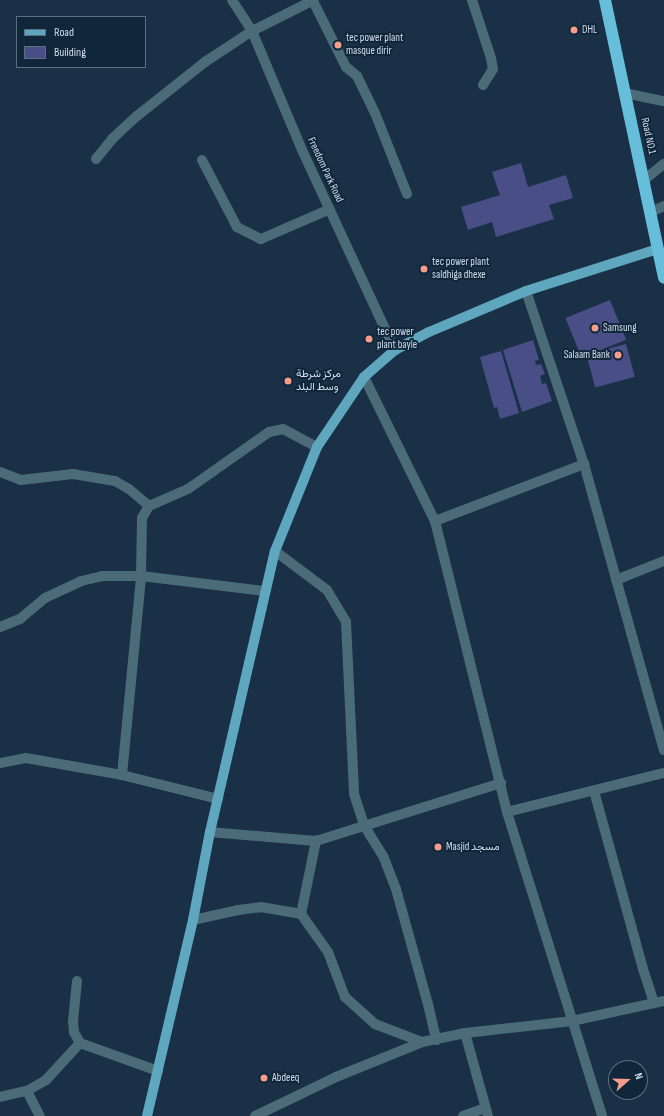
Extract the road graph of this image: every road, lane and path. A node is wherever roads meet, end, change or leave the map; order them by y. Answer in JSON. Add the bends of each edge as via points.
{"nodes":[{"id":1,"x":232,"y":0,"type":"edge"},
{"id":2,"x":313,"y":0,"type":"edge"},
{"id":3,"x":472,"y":0,"type":"edge"},
{"id":4,"x":605,"y":0,"type":"edge"},
{"id":5,"x":294,"y":4,"type":"edge"},
{"id":6,"x":252,"y":31,"type":"junction"},
{"id":7,"x":483,"y":85,"type":"dead end"},
{"id":8,"x":625,"y":93,"type":"junction"},
{"id":9,"x":664,"y":101,"type":"edge"},
{"id":10,"x":96,"y":159,"type":"dead end"},
{"id":11,"x":202,"y":160,"type":"dead end"},
{"id":12,"x":664,"y":164,"type":"edge"},
{"id":13,"x":644,"y":180,"type":"junction"},
{"id":14,"x":407,"y":194,"type":"dead end"},
{"id":15,"x":664,"y":206,"type":"edge"},
{"id":16,"x":330,"y":209,"type":"junction"},
{"id":17,"x":651,"y":212,"type":"junction"},
{"id":18,"x":658,"y":249,"type":"junction"},
{"id":19,"x":664,"y":278,"type":"edge"},
{"id":20,"x":526,"y":291,"type":"junction"},
{"id":21,"x":395,"y":350,"type":"junction"},
{"id":22,"x":364,"y":377,"type":"junction"},
{"id":23,"x":317,"y":447,"type":"junction"},
{"id":24,"x":584,"y":464,"type":"junction"},
{"id":25,"x":0,"y":472,"type":"edge"},
{"id":26,"x":149,"y":506,"type":"junction"},
{"id":27,"x":435,"y":521,"type":"junction"},
{"id":28,"x":275,"y":551,"type":"junction"},
{"id":29,"x":664,"y":561,"type":"edge"},
{"id":30,"x":140,"y":576,"type":"junction"},
{"id":31,"x":616,"y":580,"type":"junction"},
{"id":32,"x":265,"y":591,"type":"junction"},
{"id":33,"x":0,"y":627,"type":"edge"},
{"id":34,"x":664,"y":750,"type":"edge"},
{"id":35,"x":0,"y":763,"type":"edge"},
{"id":36,"x":664,"y":773,"type":"edge"},
{"id":37,"x":122,"y":776,"type":"junction"},
{"id":38,"x":501,"y":783,"type":"junction"},
{"id":39,"x":594,"y":791,"type":"junction"},
{"id":40,"x":218,"y":799,"type":"junction"},
{"id":41,"x":507,"y":812,"type":"junction"},
{"id":42,"x":365,"y":827,"type":"junction"},
{"id":43,"x":210,"y":832,"type":"junction"},
{"id":44,"x":316,"y":841,"type":"junction"},
{"id":45,"x":301,"y":914,"type":"junction"},
{"id":46,"x":193,"y":920,"type":"junction"},
{"id":47,"x":77,"y":981,"type":"dead end"},
{"id":48,"x":659,"y":1002,"type":"edge"},
{"id":49,"x":572,"y":1021,"type":"junction"},
{"id":50,"x":465,"y":1033,"type":"junction"},
{"id":51,"x":436,"y":1040,"type":"junction"},
{"id":52,"x":422,"y":1042,"type":"junction"},
{"id":53,"x":80,"y":1043,"type":"junction"},
{"id":54,"x":158,"y":1071,"type":"junction"},
{"id":55,"x":26,"y":1091,"type":"junction"},
{"id":56,"x":0,"y":1097,"type":"edge"},
{"id":57,"x":487,"y":1112,"type":"edge"},
{"id":58,"x":40,"y":1116,"type":"edge"},
{"id":59,"x":147,"y":1116,"type":"edge"},
{"id":60,"x":255,"y":1116,"type":"edge"},
{"id":61,"x":463,"y":1116,"type":"edge"},
{"id":62,"x":602,"y":1116,"type":"edge"}],
"edges":[{"from":1,"to":6,"type":"street","name":"Freedom Park Road"},
{"from":2,"to":5,"type":"street"},
{"from":2,"to":14,"type":"street","via":[[346,68],[357,76]]},
{"from":3,"to":7,"type":"street","via":[[493,69]]},
{"from":4,"to":8,"type":"highway","name":"Road NO.1"},
{"from":5,"to":6,"type":"street"},
{"from":6,"to":10,"type":"street","via":[[205,62],[137,116],[112,139]]},
{"from":6,"to":16,"type":"street","name":"Freedom Park Road"},
{"from":8,"to":9,"type":"street"},
{"from":8,"to":13,"type":"highway","name":"Road NO.1"},
{"from":11,"to":16,"type":"street","via":[[237,228],[261,239]]},
{"from":12,"to":13,"type":"street"},
{"from":13,"to":17,"type":"highway","name":"Road NO.1"},
{"from":15,"to":17,"type":"street"},
{"from":16,"to":21,"type":"street","name":"Freedom Park Road"},
{"from":17,"to":18,"type":"highway","name":"Road NO.1"},
{"from":18,"to":19,"type":"highway","name":"Road NO.1"},
{"from":18,"to":20,"type":"main road"},
{"from":20,"to":21,"type":"main road","via":[[428,332]]},
{"from":20,"to":24,"type":"street"},
{"from":21,"to":22,"type":"main road"},
{"from":22,"to":23,"type":"main road"},
{"from":22,"to":27,"type":"street"},
{"from":23,"to":26,"type":"street","via":[[283,429],[269,432],[188,489]]},
{"from":23,"to":28,"type":"main road"},
{"from":24,"to":27,"type":"street"},
{"from":24,"to":31,"type":"street"},
{"from":25,"to":26,"type":"street","via":[[21,480],[73,474],[115,481]]},
{"from":26,"to":30,"type":"street","via":[[142,518]]},
{"from":27,"to":38,"type":"street"},
{"from":28,"to":32,"type":"main road"},
{"from":28,"to":42,"type":"street","via":[[327,590],[346,622],[354,794]]},
{"from":29,"to":31,"type":"street"},
{"from":30,"to":32,"type":"street"},
{"from":30,"to":33,"type":"street","via":[[102,576],[81,581],[45,598],[20,619]]},
{"from":30,"to":37,"type":"street"},
{"from":31,"to":34,"type":"street"},
{"from":32,"to":40,"type":"main road"},
{"from":35,"to":37,"type":"street","via":[[26,758]]},
{"from":36,"to":39,"type":"street"},
{"from":37,"to":40,"type":"street"},
{"from":38,"to":41,"type":"street"},
{"from":38,"to":42,"type":"street"},
{"from":39,"to":41,"type":"street"},
{"from":39,"to":48,"type":"street","via":[[641,962]]},
{"from":40,"to":43,"type":"main road"},
{"from":41,"to":49,"type":"street"},
{"from":42,"to":44,"type":"street"},
{"from":42,"to":51,"type":"street","via":[[384,858],[396,889]]},
{"from":43,"to":44,"type":"street"},
{"from":43,"to":46,"type":"main road"},
{"from":44,"to":45,"type":"street"},
{"from":45,"to":46,"type":"street","via":[[261,907]]},
{"from":45,"to":52,"type":"street","via":[[328,952],[345,997],[375,1024]]},
{"from":46,"to":54,"type":"main road"},
{"from":47,"to":53,"type":"street","via":[[73,1021],[74,1032]]},
{"from":48,"to":49,"type":"street"},
{"from":49,"to":50,"type":"street"},
{"from":49,"to":62,"type":"street"},
{"from":50,"to":51,"type":"street"},
{"from":50,"to":57,"type":"street"},
{"from":51,"to":52,"type":"street"},
{"from":52,"to":60,"type":"street","via":[[336,1077]]},
{"from":53,"to":54,"type":"street"},
{"from":53,"to":55,"type":"street","via":[[46,1080]]},
{"from":54,"to":59,"type":"main road"},
{"from":55,"to":56,"type":"street"},
{"from":55,"to":58,"type":"street"},
{"from":57,"to":61,"type":"street"}]}
